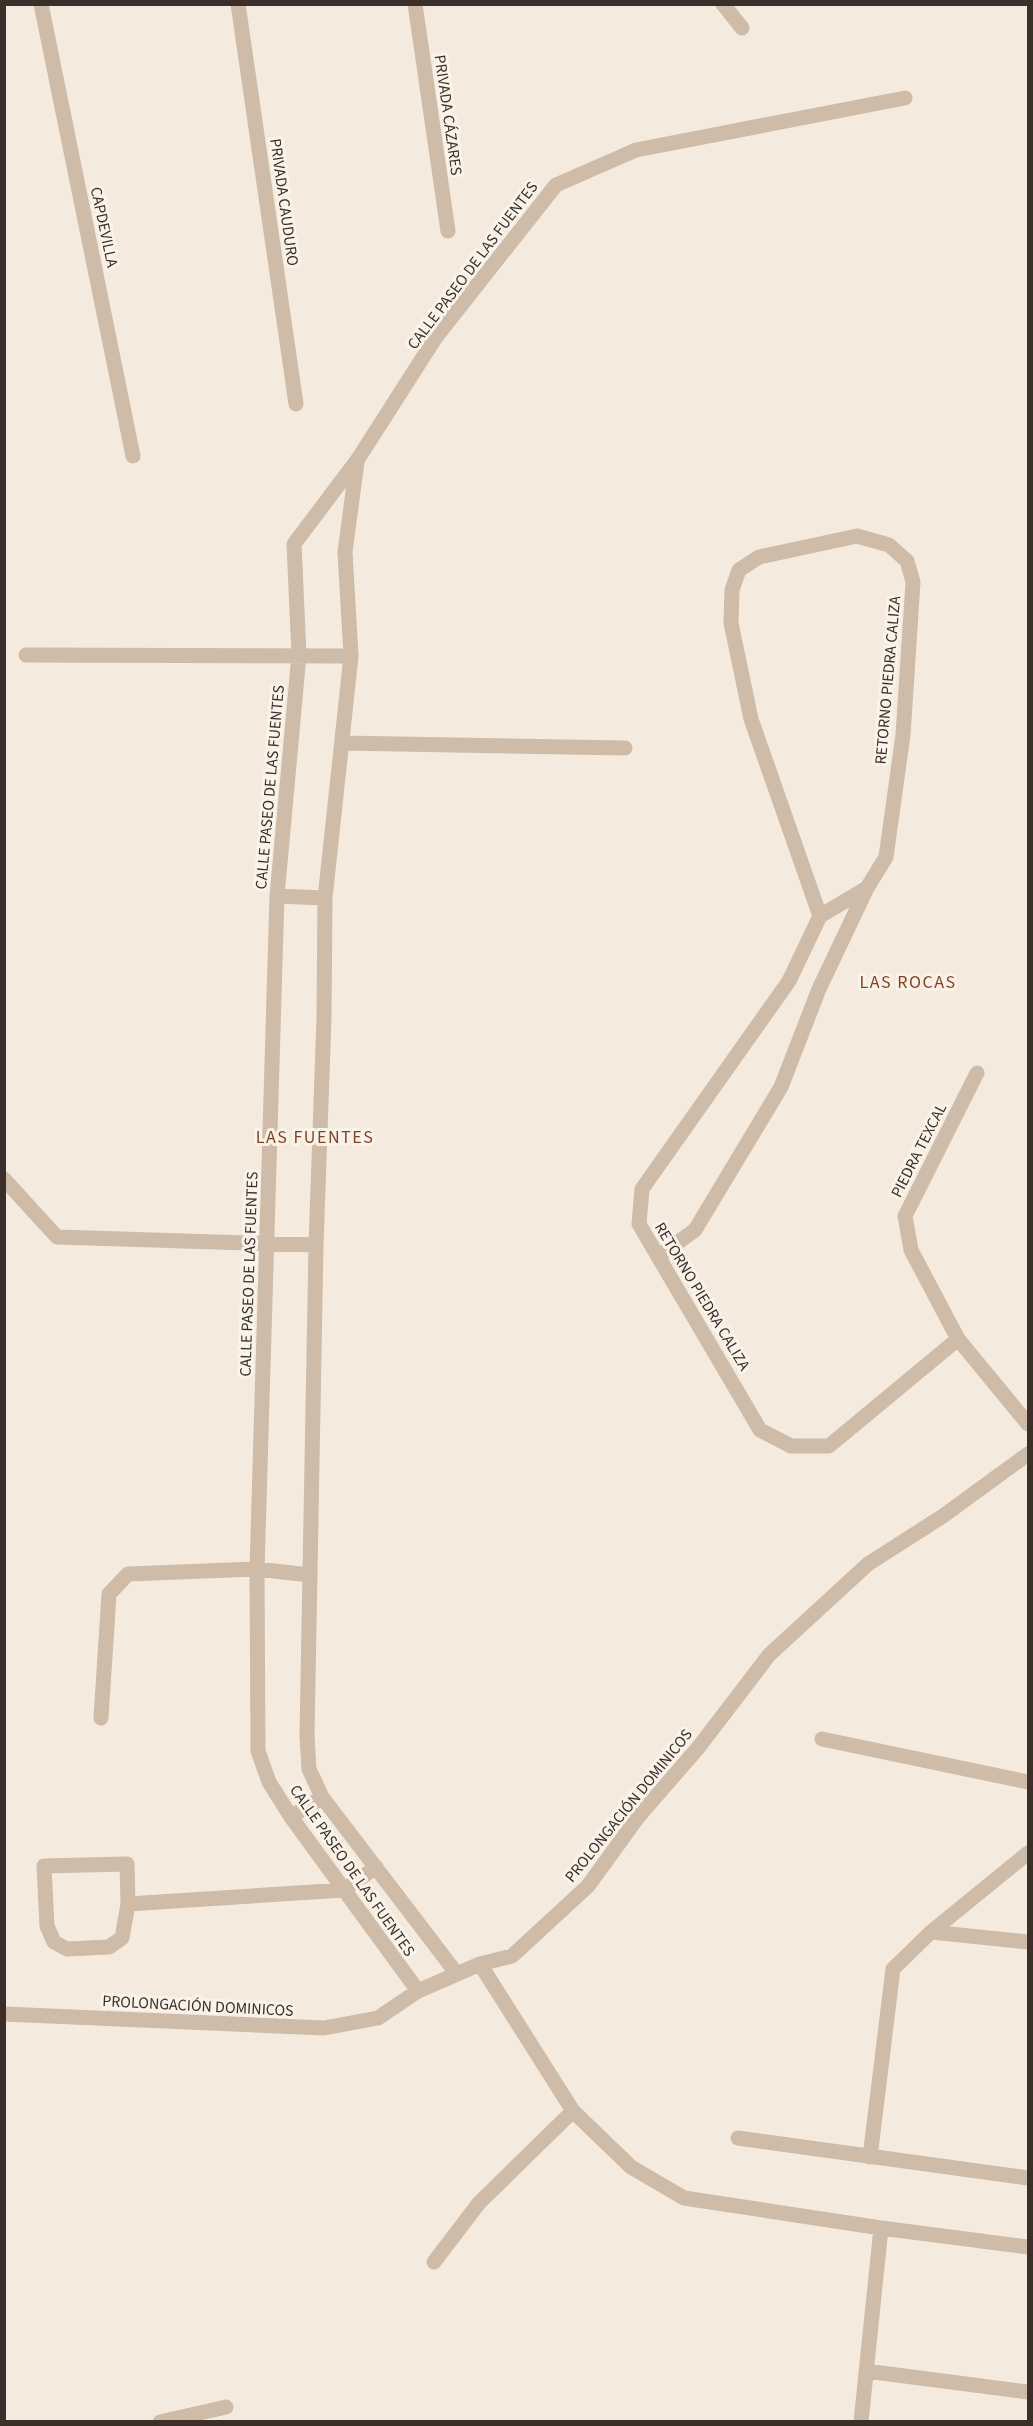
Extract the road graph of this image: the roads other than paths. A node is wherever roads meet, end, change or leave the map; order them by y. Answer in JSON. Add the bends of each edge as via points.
{"nodes":[{"id":1,"x":41,"y":4,"type":"edge"},
{"id":2,"x":238,"y":4,"type":"edge"},
{"id":3,"x":415,"y":4,"type":"edge"},
{"id":4,"x":723,"y":4,"type":"edge"},
{"id":5,"x":742,"y":28,"type":"dead end"},
{"id":6,"x":905,"y":98,"type":"dead end"},
{"id":7,"x":448,"y":231,"type":"dead end"},
{"id":8,"x":296,"y":404,"type":"dead end"},
{"id":9,"x":134,"y":456,"type":"dead end"},
{"id":10,"x":358,"y":459,"type":"junction"},
{"id":11,"x":26,"y":655,"type":"dead end"},
{"id":12,"x":299,"y":655,"type":"junction"},
{"id":13,"x":351,"y":656,"type":"junction"},
{"id":14,"x":342,"y":742,"type":"junction"},
{"id":15,"x":626,"y":747,"type":"dead end"},
{"id":16,"x":867,"y":888,"type":"junction"},
{"id":17,"x":277,"y":896,"type":"junction"},
{"id":18,"x":325,"y":898,"type":"junction"},
{"id":19,"x":820,"y":916,"type":"junction"},
{"id":20,"x":977,"y":1073,"type":"dead end"},
{"id":21,"x":4,"y":1179,"type":"edge"},
{"id":22,"x":268,"y":1242,"type":"junction"},
{"id":23,"x":316,"y":1245,"type":"junction"},
{"id":24,"x":659,"y":1256,"type":"junction"},
{"id":25,"x":958,"y":1339,"type":"junction"},
{"id":26,"x":1029,"y":1424,"type":"edge"},
{"id":27,"x":1029,"y":1454,"type":"edge"},
{"id":28,"x":257,"y":1569,"type":"junction"},
{"id":29,"x":309,"y":1575,"type":"junction"},
{"id":30,"x":101,"y":1718,"type":"dead end"},
{"id":31,"x":822,"y":1738,"type":"dead end"},
{"id":32,"x":1029,"y":1782,"type":"edge"},
{"id":33,"x":322,"y":1797,"type":"junction"},
{"id":34,"x":291,"y":1817,"type":"junction"},
{"id":35,"x":1029,"y":1853,"type":"edge"},
{"id":36,"x":376,"y":1867,"type":"junction"},
{"id":37,"x":344,"y":1890,"type":"junction"},
{"id":38,"x":128,"y":1904,"type":"junction"},
{"id":39,"x":931,"y":1932,"type":"junction"},
{"id":40,"x":1029,"y":1942,"type":"edge"},
{"id":41,"x":480,"y":1964,"type":"junction"},
{"id":42,"x":457,"y":1974,"type":"junction"},
{"id":43,"x":417,"y":1991,"type":"junction"},
{"id":44,"x":4,"y":2014,"type":"edge"},
{"id":45,"x":573,"y":2111,"type":"junction"},
{"id":46,"x":738,"y":2138,"type":"dead end"},
{"id":47,"x":870,"y":2157,"type":"junction"},
{"id":48,"x":1029,"y":2178,"type":"edge"},
{"id":49,"x":881,"y":2228,"type":"junction"},
{"id":50,"x":1029,"y":2247,"type":"edge"},
{"id":51,"x":434,"y":2262,"type":"dead end"},
{"id":52,"x":866,"y":2371,"type":"junction"},
{"id":53,"x":1029,"y":2392,"type":"edge"},
{"id":54,"x":226,"y":2407,"type":"dead end"},
{"id":55,"x":160,"y":2421,"type":"edge"},
{"id":56,"x":861,"y":2421,"type":"edge"}],
"edges":[{"from":1,"to":9,"type":"street","name":"CAPDEVILLA"},
{"from":2,"to":8,"type":"street","name":"PRIVADA CAUDURO"},
{"from":3,"to":7,"type":"street","name":"PRIVADA CÁZARES"},
{"from":4,"to":5,"type":"street"},
{"from":6,"to":10,"type":"street","name":"CALLE PASEO DE LAS FUENTES","via":[[636,150],[556,185],[436,337]]},
{"from":10,"to":12,"type":"street","name":"CALLE PASEO DE LAS FUENTES","via":[[294,544]]},
{"from":10,"to":13,"type":"street","name":"CALLE PASEO DE LAS FUENTES","via":[[345,552]]},
{"from":11,"to":12,"type":"street"},
{"from":12,"to":13,"type":"street"},
{"from":12,"to":17,"type":"street","name":"CALLE PASEO DE LAS FUENTES"},
{"from":13,"to":14,"type":"street","name":"CALLE PASEO DE LAS FUENTES"},
{"from":14,"to":15,"type":"street"},
{"from":14,"to":18,"type":"street","name":"CALLE PASEO DE LAS FUENTES"},
{"from":16,"to":19,"type":"street","name":"RETORNO PIEDRA CALIZA"},
{"from":16,"to":19,"type":"street","name":"RETORNO PIEDRA CALIZA","via":[[886,857],[903,735],[913,582],[907,561],[889,545],[857,536],[759,557],[740,570],[732,590],[731,623],[751,719]]},
{"from":16,"to":24,"type":"street","via":[[819,989],[781,1087],[695,1230]]},
{"from":17,"to":18,"type":"street"},
{"from":17,"to":22,"type":"street","name":"CALLE PASEO DE LAS FUENTES"},
{"from":18,"to":23,"type":"street","name":"CALLE PASEO DE LAS FUENTES"},
{"from":19,"to":24,"type":"street","name":"RETORNO PIEDRA CALIZA","via":[[789,981],[642,1190],[639,1224]]},
{"from":20,"to":25,"type":"street","name":"PIEDRA TEXCAL","via":[[904,1216],[911,1250]]},
{"from":21,"to":22,"type":"street","via":[[57,1237]]},
{"from":22,"to":23,"type":"street"},
{"from":22,"to":28,"type":"street","name":"CALLE PASEO DE LAS FUENTES"},
{"from":23,"to":29,"type":"street","name":"CALLE PASEO DE LAS FUENTES"},
{"from":24,"to":25,"type":"street","name":"RETORNO PIEDRA CALIZA","via":[[760,1430],[791,1446],[829,1446]]},
{"from":25,"to":26,"type":"street","name":"PIEDRA TEXCAL"},
{"from":27,"to":41,"type":"street","name":"PROLONGACIÓN DOMINICOS","via":[[868,1564],[769,1655],[698,1748],[638,1817],[588,1886],[512,1956]]},
{"from":28,"to":29,"type":"street"},
{"from":28,"to":30,"type":"street","via":[[128,1574],[109,1594]]},
{"from":28,"to":34,"type":"street","name":"CALLE PASEO DE LAS FUENTES","via":[[258,1751],[269,1782]]},
{"from":29,"to":33,"type":"street","name":"CALLE PASEO DE LAS FUENTES","via":[[308,1758]]},
{"from":31,"to":32,"type":"street"},
{"from":33,"to":34,"type":"street"},
{"from":33,"to":36,"type":"street","name":"CALLE PASEO DE LAS FUENTES"},
{"from":34,"to":37,"type":"street","name":"CALLE PASEO DE LAS FUENTES"},
{"from":35,"to":39,"type":"street"},
{"from":36,"to":37,"type":"street"},
{"from":36,"to":42,"type":"street","name":"CALLE PASEO DE LAS FUENTES"},
{"from":37,"to":38,"type":"street"},
{"from":37,"to":43,"type":"street","name":"CALLE PASEO DE LAS FUENTES"},
{"from":38,"to":38,"type":"street","via":[[122,1938],[109,1947],[67,1949],[54,1942],[47,1926],[44,1866],[127,1864]]},
{"from":39,"to":40,"type":"street"},
{"from":39,"to":47,"type":"street","via":[[893,1969]]},
{"from":41,"to":42,"type":"street","name":"PROLONGACIÓN DOMINICOS"},
{"from":41,"to":45,"type":"street"},
{"from":42,"to":43,"type":"street","name":"PROLONGACIÓN DOMINICOS"},
{"from":43,"to":44,"type":"street","name":"PROLONGACIÓN DOMINICOS","via":[[378,2018],[324,2028]]},
{"from":45,"to":49,"type":"street","via":[[631,2167],[684,2198]]},
{"from":45,"to":51,"type":"street","via":[[478,2203]]},
{"from":46,"to":47,"type":"street"},
{"from":47,"to":48,"type":"street"},
{"from":49,"to":50,"type":"street"},
{"from":49,"to":52,"type":"street"},
{"from":52,"to":53,"type":"street"},
{"from":52,"to":56,"type":"street"},
{"from":54,"to":55,"type":"street"}]}
